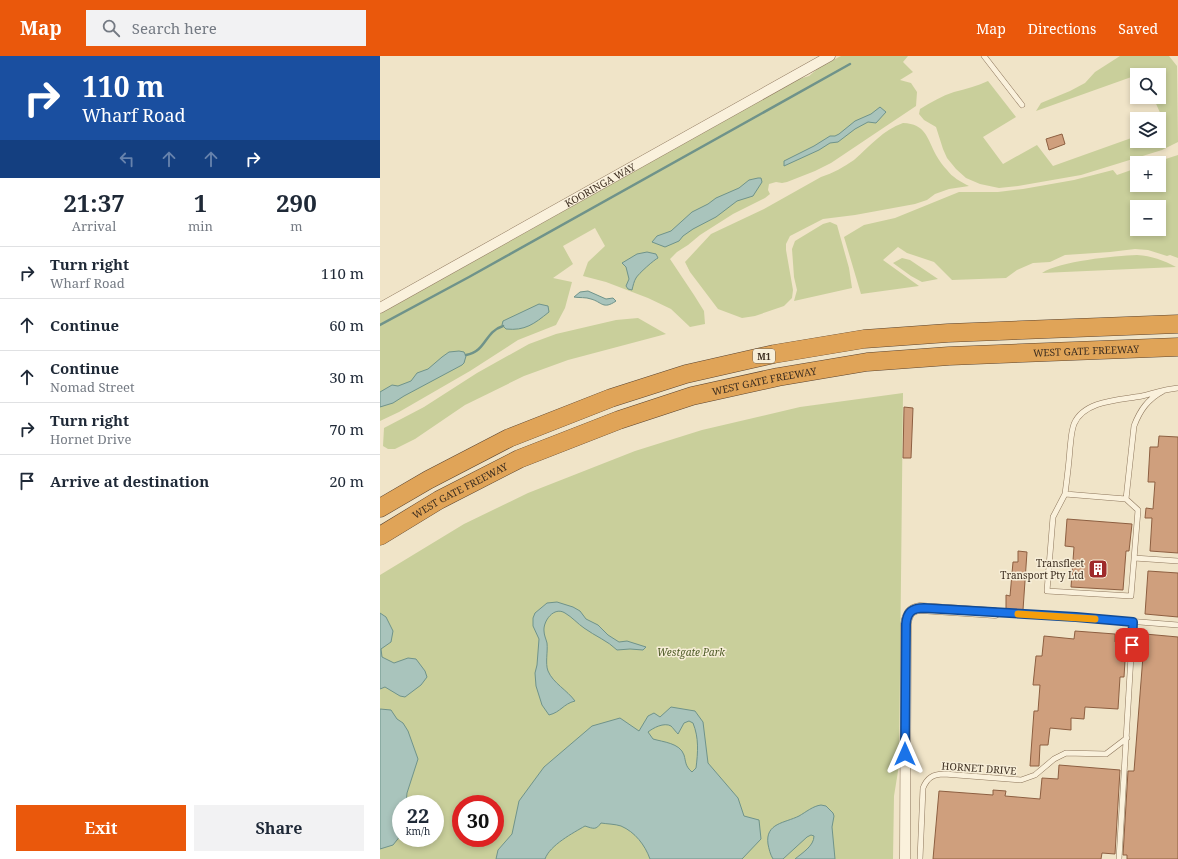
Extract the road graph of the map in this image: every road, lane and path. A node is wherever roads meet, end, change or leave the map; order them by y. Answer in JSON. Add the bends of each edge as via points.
{"nodes":[{"id":1,"x":830,"y":56,"type":"edge"},
{"id":2,"x":984,"y":56,"type":"edge"},
{"id":3,"x":823,"y":59,"type":"edge"},
{"id":4,"x":1022,"y":105,"type":"dead end"},
{"id":5,"x":380,"y":308,"type":"edge"},
{"id":6,"x":1178,"y":324,"type":"edge"},
{"id":7,"x":1178,"y":347,"type":"edge"},
{"id":8,"x":1178,"y":388,"type":"edge"},
{"id":9,"x":1163,"y":391,"type":"junction"},
{"id":10,"x":1066,"y":494,"type":"junction"},
{"id":11,"x":1126,"y":499,"type":"junction"},
{"id":12,"x":380,"y":508,"type":"edge"},
{"id":13,"x":380,"y":536,"type":"edge"},
{"id":14,"x":1134,"y":558,"type":"junction"},
{"id":15,"x":1178,"y":561,"type":"edge"},
{"id":16,"x":995,"y":613,"type":"joint"},
{"id":17,"x":1133,"y":622,"type":"junction"},
{"id":18,"x":1178,"y":625,"type":"edge"},
{"id":19,"x":1126,"y":738,"type":"junction"},
{"id":20,"x":904,"y":859,"type":"edge"},
{"id":21,"x":920,"y":859,"type":"edge"},
{"id":22,"x":1119,"y":859,"type":"edge"}],
"edges":[{"from":1,"to":3,"type":"street","name":"KOORINGA WAY"},
{"from":2,"to":4,"type":"lane"},
{"from":3,"to":5,"type":"street","name":"KOORINGA WAY"},
{"from":6,"to":12,"type":"highway","number":"M1","via":[[948,332],[864,339],[774,354],[701,370],[611,398],[509,438]]},
{"from":7,"to":13,"type":"highway","name":"WEST GATE FREEWAY","number":"M1","via":[[949,356],[867,362],[778,377],[692,396],[619,420],[519,459],[439,500]]},
{"from":8,"to":9,"type":"lane"},
{"from":9,"to":10,"type":"lane","via":[[1113,400],[1083,413],[1078,418],[1072,431]]},
{"from":9,"to":11,"type":"lane","via":[[1147,402],[1134,426]]},
{"from":10,"to":11,"type":"lane"},
{"from":10,"to":14,"type":"lane","via":[[1053,517],[1047,591],[1131,596]]},
{"from":11,"to":14,"type":"lane","via":[[1138,510]]},
{"from":14,"to":15,"type":"lane"},
{"from":16,"to":17,"type":"lane"},
{"from":16,"to":20,"type":"street","via":[[920,608],[911,610],[908,616]]},
{"from":17,"to":18,"type":"lane"},
{"from":17,"to":19,"type":"lane"},
{"from":19,"to":21,"type":"lane","name":"HORNET DRIVE","via":[[1106,754],[1066,753],[1054,759],[1035,775],[1021,780],[944,774],[932,776],[922,788]]},
{"from":19,"to":22,"type":"lane"}]}
